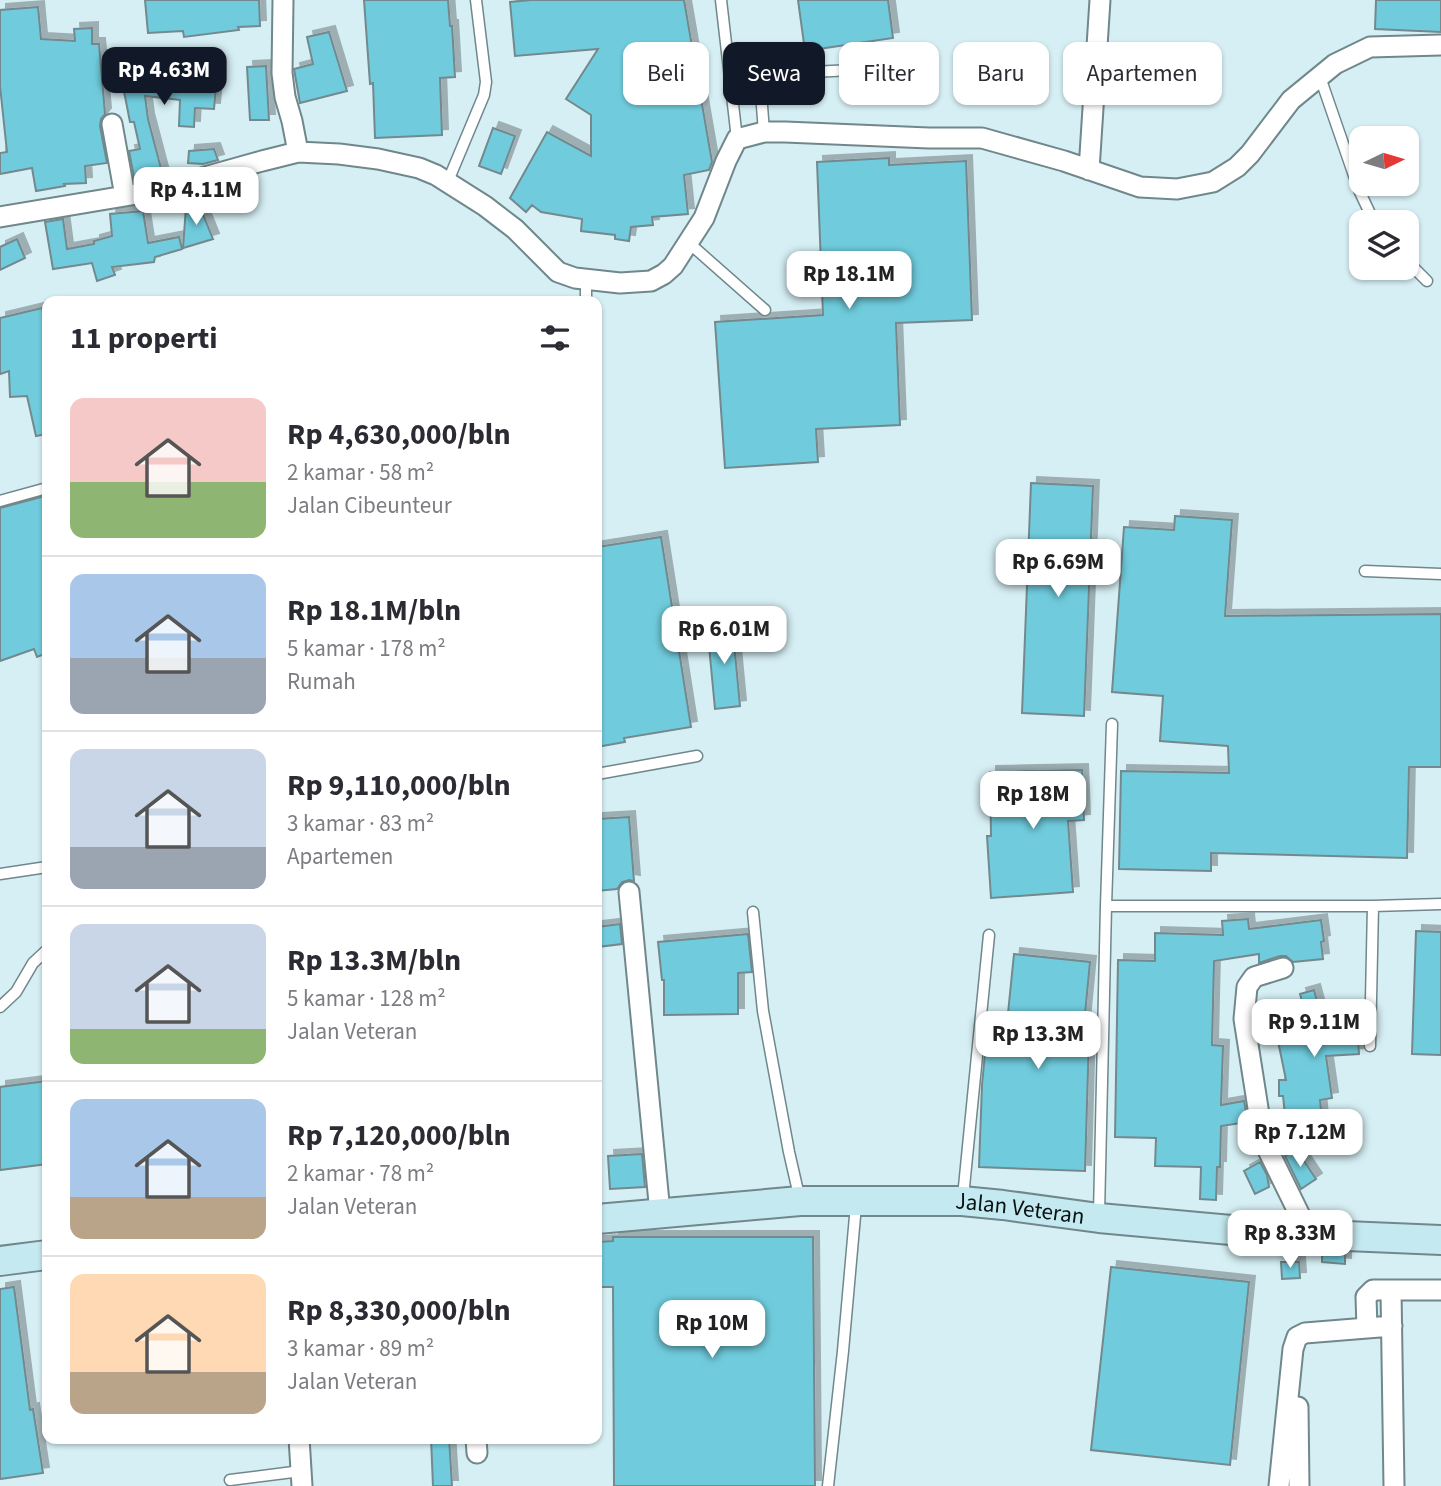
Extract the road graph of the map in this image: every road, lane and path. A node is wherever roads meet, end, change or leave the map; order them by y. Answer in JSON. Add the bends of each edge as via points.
{"nodes":[{"id":1,"x":283,"y":0,"type":"edge"},
{"id":2,"x":476,"y":0,"type":"edge"},
{"id":3,"x":721,"y":0,"type":"edge"},
{"id":4,"x":1100,"y":0,"type":"edge"},
{"id":5,"x":1441,"y":45,"type":"edge"},
{"id":6,"x":839,"y":70,"type":"edge"},
{"id":7,"x":1320,"y":77,"type":"junction"},
{"id":8,"x":112,"y":124,"type":"dead end"},
{"id":9,"x":764,"y":132,"type":"junction"},
{"id":10,"x":737,"y":139,"type":"junction"},
{"id":11,"x":298,"y":152,"type":"junction"},
{"id":12,"x":1089,"y":170,"type":"junction"},
{"id":13,"x":448,"y":181,"type":"junction"},
{"id":14,"x":125,"y":196,"type":"junction"},
{"id":15,"x":1368,"y":210,"type":"edge"},
{"id":16,"x":0,"y":217,"type":"edge"},
{"id":17,"x":689,"y":243,"type":"junction"},
{"id":18,"x":1419,"y":273,"type":"edge"},
{"id":19,"x":586,"y":279,"type":"junction"},
{"id":20,"x":1427,"y":281,"type":"dead end"},
{"id":21,"x":586,"y":296,"type":"edge"},
{"id":22,"x":765,"y":310,"type":"dead end"},
{"id":23,"x":42,"y":489,"type":"edge"},
{"id":24,"x":0,"y":501,"type":"edge"},
{"id":25,"x":1365,"y":571,"type":"dead end"},
{"id":26,"x":1441,"y":573,"type":"edge"},
{"id":27,"x":1112,"y":724,"type":"dead end"},
{"id":28,"x":696,"y":756,"type":"dead end"},
{"id":29,"x":602,"y":773,"type":"edge"},
{"id":30,"x":42,"y":868,"type":"edge"},
{"id":31,"x":0,"y":873,"type":"edge"},
{"id":32,"x":629,"y":892,"type":"dead end"},
{"id":33,"x":1441,"y":904,"type":"edge"},
{"id":34,"x":1106,"y":906,"type":"junction"},
{"id":35,"x":1373,"y":906,"type":"junction"},
{"id":36,"x":753,"y":912,"type":"dead end"},
{"id":37,"x":989,"y":935,"type":"dead end"},
{"id":38,"x":42,"y":955,"type":"edge"},
{"id":39,"x":1283,"y":968,"type":"dead end"},
{"id":40,"x":0,"y":1007,"type":"edge"},
{"id":41,"x":1370,"y":1046,"type":"dead end"},
{"id":42,"x":856,"y":1200,"type":"junction"},
{"id":43,"x":800,"y":1201,"type":"junction"},
{"id":44,"x":962,"y":1201,"type":"junction"},
{"id":45,"x":660,"y":1213,"type":"junction"},
{"id":46,"x":1098,"y":1218,"type":"junction"},
{"id":47,"x":602,"y":1219,"type":"edge"},
{"id":48,"x":1309,"y":1234,"type":"junction"},
{"id":49,"x":1441,"y":1240,"type":"edge"},
{"id":50,"x":42,"y":1256,"type":"edge"},
{"id":51,"x":0,"y":1261,"type":"edge"},
{"id":52,"x":1391,"y":1290,"type":"junction"},
{"id":53,"x":1441,"y":1290,"type":"edge"},
{"id":54,"x":1392,"y":1326,"type":"junction"},
{"id":55,"x":1367,"y":1328,"type":"junction"},
{"id":56,"x":1297,"y":1337,"type":"junction"},
{"id":57,"x":299,"y":1444,"type":"edge"},
{"id":58,"x":301,"y":1478,"type":"edge"},
{"id":59,"x":230,"y":1480,"type":"dead end"},
{"id":60,"x":828,"y":1486,"type":"edge"},
{"id":61,"x":1279,"y":1486,"type":"edge"},
{"id":62,"x":1299,"y":1486,"type":"edge"},
{"id":63,"x":1394,"y":1486,"type":"edge"}],
"edges":[{"from":1,"to":11,"type":"street","via":[[282,73]]},
{"from":2,"to":13,"type":"lane","via":[[484,95]]},
{"from":3,"to":10,"type":"lane"},
{"from":4,"to":12,"type":"street"},
{"from":5,"to":7,"type":"street","via":[[1370,47]]},
{"from":6,"to":9,"type":"lane","via":[[775,74],[765,79],[761,93]]},
{"from":7,"to":12,"type":"street","via":[[1291,100],[1250,155],[1213,182],[1177,189],[1140,187]]},
{"from":7,"to":15,"type":"lane"},
{"from":8,"to":14,"type":"street"},
{"from":9,"to":10,"type":"street"},
{"from":9,"to":12,"type":"street","via":[[982,138]]},
{"from":10,"to":17,"type":"street"},
{"from":11,"to":13,"type":"street","via":[[378,159]]},
{"from":11,"to":14,"type":"street"},
{"from":13,"to":19,"type":"street","via":[[515,229],[558,272]]},
{"from":14,"to":16,"type":"street"},
{"from":17,"to":19,"type":"street","via":[[673,266],[651,281]]},
{"from":17,"to":22,"type":"lane"},
{"from":18,"to":20,"type":"lane"},
{"from":19,"to":21,"type":"lane"},
{"from":23,"to":24,"type":"lane"},
{"from":25,"to":26,"type":"lane"},
{"from":27,"to":34,"type":"lane"},
{"from":28,"to":29,"type":"lane"},
{"from":30,"to":31,"type":"lane"},
{"from":32,"to":45,"type":"street"},
{"from":33,"to":35,"type":"lane"},
{"from":34,"to":35,"type":"lane"},
{"from":34,"to":46,"type":"lane"},
{"from":35,"to":41,"type":"lane"},
{"from":36,"to":43,"type":"lane","via":[[763,1011]]},
{"from":37,"to":44,"type":"lane"},
{"from":38,"to":40,"type":"lane"},
{"from":39,"to":48,"type":"street","via":[[1254,977],[1247,987],[1244,1019],[1263,1140]]},
{"from":42,"to":43,"type":"main road","name":"Jalan Veteran"},
{"from":42,"to":44,"type":"main road","name":"Jalan Veteran"},
{"from":42,"to":60,"type":"lane"},
{"from":43,"to":45,"type":"main road","name":"Jalan Veteran"},
{"from":44,"to":46,"type":"main road","name":"Jalan Veteran"},
{"from":45,"to":47,"type":"main road","name":"Jalan Veteran"},
{"from":46,"to":48,"type":"main road","name":"Jalan Veteran"},
{"from":48,"to":49,"type":"main road","name":"Jalan Veteran"},
{"from":50,"to":51,"type":"main road"},
{"from":52,"to":53,"type":"street"},
{"from":52,"to":54,"type":"street"},
{"from":52,"to":55,"type":"street","via":[[1373,1290],[1366,1297]]},
{"from":54,"to":55,"type":"street"},
{"from":54,"to":63,"type":"street"},
{"from":55,"to":56,"type":"street"},
{"from":56,"to":61,"type":"street"},
{"from":56,"to":62,"type":"street"},
{"from":57,"to":58,"type":"street"},
{"from":58,"to":59,"type":"lane"}]}
